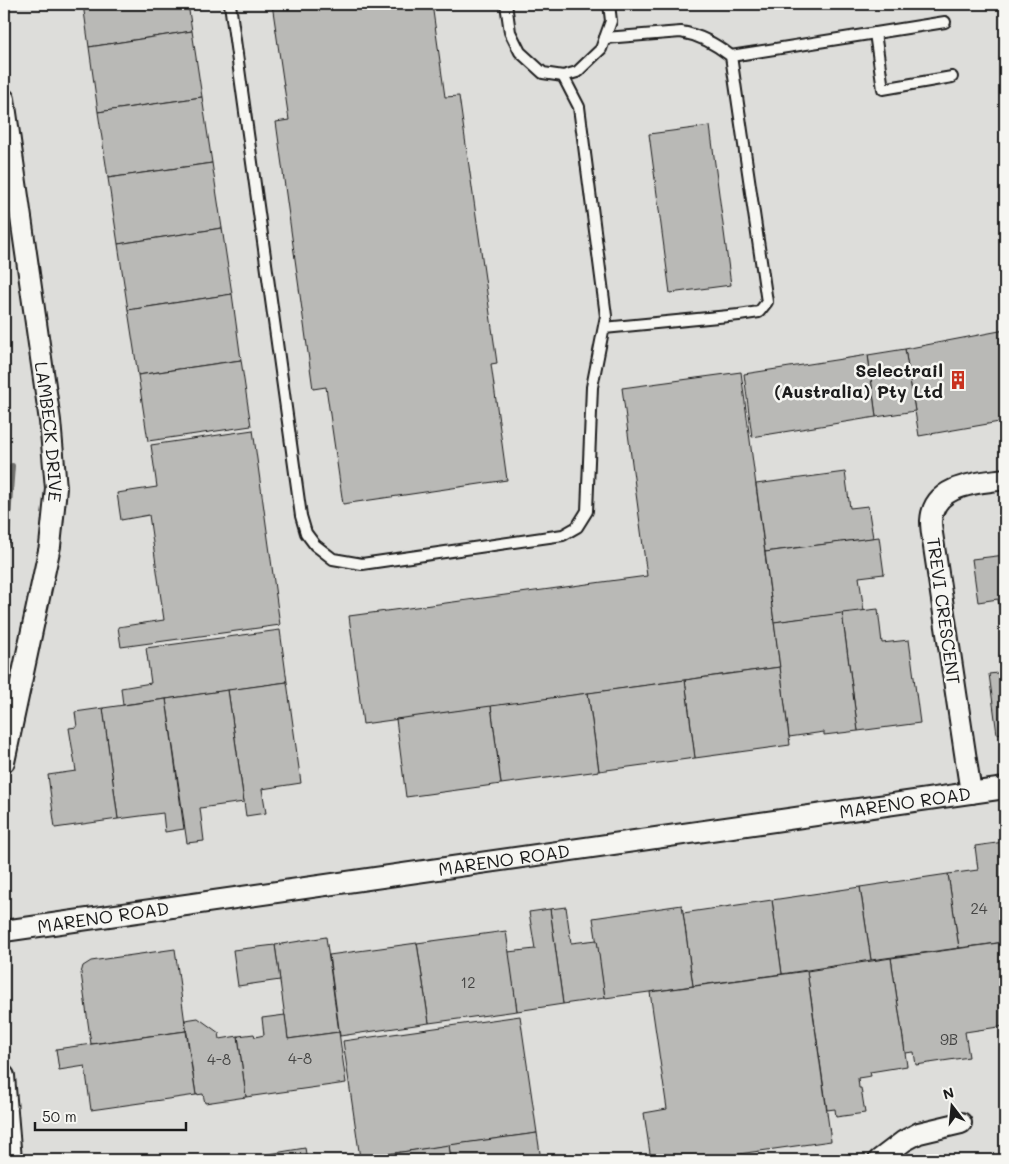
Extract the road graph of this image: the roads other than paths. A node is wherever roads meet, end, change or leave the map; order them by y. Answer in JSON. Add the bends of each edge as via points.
{"nodes":[{"id":1,"x":230,"y":4,"type":"edge"},
{"id":2,"x":506,"y":4,"type":"edge"},
{"id":3,"x":610,"y":4,"type":"edge"},
{"id":4,"x":944,"y":22,"type":"dead end"},
{"id":5,"x":875,"y":33,"type":"junction"},
{"id":6,"x":605,"y":38,"type":"junction"},
{"id":7,"x":731,"y":56,"type":"junction"},
{"id":8,"x":563,"y":76,"type":"junction"},
{"id":9,"x":952,"y":77,"type":"dead end"},
{"id":10,"x":4,"y":99,"type":"edge"},
{"id":11,"x":604,"y":328,"type":"junction"},
{"id":12,"x":1005,"y":479,"type":"edge"},
{"id":13,"x":10,"y":696,"type":"edge"},
{"id":14,"x":4,"y":762,"type":"edge"},
{"id":15,"x":1005,"y":788,"type":"edge"},
{"id":16,"x":971,"y":793,"type":"junction"},
{"id":17,"x":4,"y":931,"type":"edge"},
{"id":18,"x":4,"y":1076,"type":"edge"},
{"id":19,"x":961,"y":1123,"type":"dead end"},
{"id":20,"x":11,"y":1160,"type":"edge"},
{"id":21,"x":879,"y":1160,"type":"edge"}],
"edges":[{"from":1,"to":11,"type":"lane","via":[[301,516],[314,545],[333,559],[362,564],[563,534],[577,527],[588,511],[592,387]]},
{"from":2,"to":8,"type":"lane","via":[[510,32],[520,52],[543,72]]},
{"from":3,"to":6,"type":"lane","via":[[611,21]]},
{"from":4,"to":5,"type":"lane"},
{"from":5,"to":7,"type":"lane"},
{"from":5,"to":9,"type":"lane","via":[[883,89]]},
{"from":6,"to":7,"type":"lane","via":[[680,32],[691,34]]},
{"from":6,"to":8,"type":"lane","via":[[601,49],[577,72]]},
{"from":7,"to":11,"type":"lane","via":[[767,302],[758,312]]},
{"from":8,"to":11,"type":"lane","via":[[579,107],[606,316]]},
{"from":10,"to":13,"type":"street","name":"LAMBECK DRIVE","via":[[51,430],[56,488],[50,546]]},
{"from":12,"to":16,"type":"street","name":"TREVI CRESCENT","via":[[969,484],[949,491],[937,503],[931,519]]},
{"from":13,"to":14,"type":"street","name":"LAMBECK DRIVE"},
{"from":15,"to":16,"type":"street","name":"MARENO ROAD"},
{"from":16,"to":17,"type":"street","name":"MARENO ROAD"},
{"from":18,"to":20,"type":"street"},
{"from":19,"to":21,"type":"street","via":[[919,1133],[904,1140]]}]}
